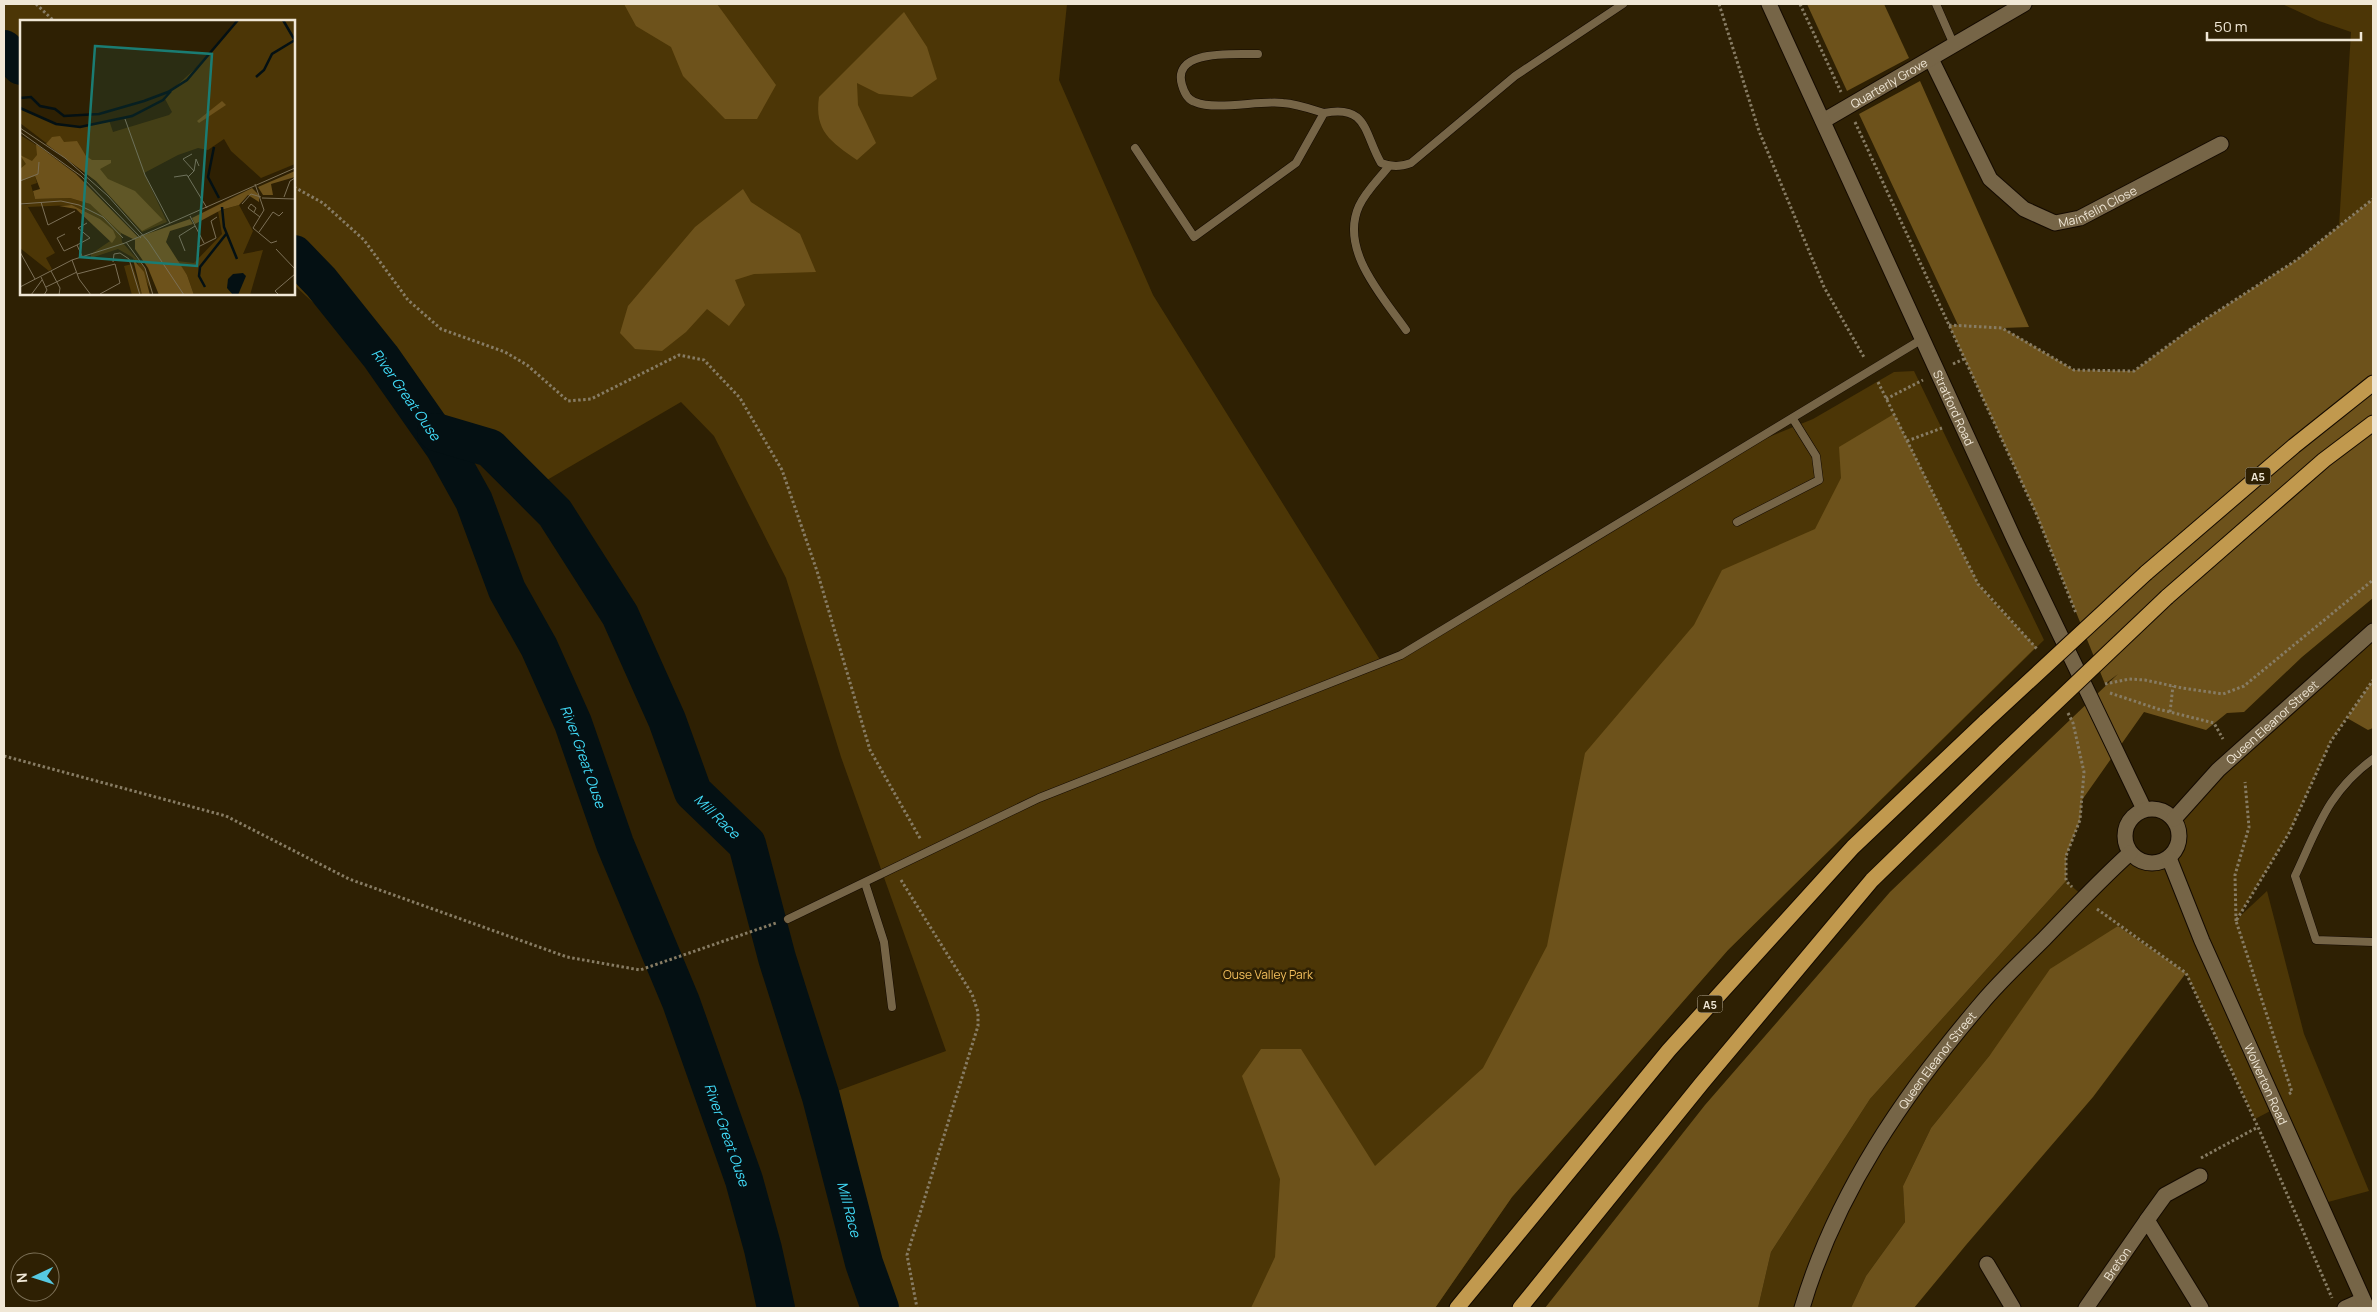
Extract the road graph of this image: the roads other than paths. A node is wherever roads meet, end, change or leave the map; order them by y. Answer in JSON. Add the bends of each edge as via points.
{"nodes":[{"id":1,"x":1623,"y":4,"type":"edge"},
{"id":2,"x":1769,"y":4,"type":"edge"},
{"id":3,"x":1936,"y":4,"type":"edge"},
{"id":4,"x":2024,"y":4,"type":"edge"},
{"id":5,"x":1954,"y":45,"type":"junction"},
{"id":6,"x":1258,"y":54,"type":"dead end"},
{"id":7,"x":1931,"y":59,"type":"junction"},
{"id":8,"x":1324,"y":113,"type":"junction"},
{"id":9,"x":1823,"y":121,"type":"junction"},
{"id":10,"x":2221,"y":144,"type":"dead end"},
{"id":11,"x":1135,"y":148,"type":"dead end"},
{"id":12,"x":1389,"y":166,"type":"junction"},
{"id":13,"x":1406,"y":330,"type":"dead end"},
{"id":14,"x":1924,"y":338,"type":"junction"},
{"id":15,"x":2373,"y":383,"type":"edge"},
{"id":16,"x":1793,"y":419,"type":"junction"},
{"id":17,"x":2373,"y":423,"type":"edge"},
{"id":18,"x":1737,"y":522,"type":"dead end"},
{"id":19,"x":2373,"y":631,"type":"edge"},
{"id":20,"x":2373,"y":759,"type":"edge"},
{"id":21,"x":2144,"y":809,"type":"junction"},
{"id":22,"x":2174,"y":819,"type":"junction"},
{"id":23,"x":2130,"y":853,"type":"junction"},
{"id":24,"x":2169,"y":858,"type":"junction"},
{"id":25,"x":864,"y":883,"type":"junction"},
{"id":26,"x":788,"y":919,"type":"road end"},
{"id":27,"x":2373,"y":942,"type":"edge"},
{"id":28,"x":892,"y":1007,"type":"dead end"},
{"id":29,"x":2200,"y":1176,"type":"road end"},
{"id":30,"x":2147,"y":1220,"type":"junction"},
{"id":31,"x":1988,"y":1264,"type":"dead end"},
{"id":32,"x":2365,"y":1304,"type":"edge"},
{"id":33,"x":1457,"y":1308,"type":"edge"},
{"id":34,"x":1520,"y":1308,"type":"edge"},
{"id":35,"x":1802,"y":1308,"type":"edge"},
{"id":36,"x":2013,"y":1308,"type":"edge"},
{"id":37,"x":2086,"y":1308,"type":"edge"},
{"id":38,"x":2201,"y":1308,"type":"edge"},
{"id":39,"x":2345,"y":1308,"type":"edge"}],
"edges":[{"from":1,"to":12,"type":"lane","via":[[1515,76],[1411,163]]},
{"from":2,"to":9,"type":"street","name":"Stratford Road"},
{"from":3,"to":5,"type":"lane"},
{"from":4,"to":5,"type":"street","name":"Quarterly Grove"},
{"from":5,"to":7,"type":"street","name":"Quarterly Grove"},
{"from":6,"to":8,"type":"lane","via":[[1200,56],[1188,62],[1181,81],[1185,93],[1194,102],[1207,105],[1283,103]]},
{"from":7,"to":9,"type":"street","name":"Quarterly Grove"},
{"from":7,"to":10,"type":"street","name":"Mainfelin Close","via":[[1990,179],[2024,209],[2055,223],[2080,218]]},
{"from":8,"to":11,"type":"lane","via":[[1296,163],[1194,237]]},
{"from":8,"to":12,"type":"lane","via":[[1337,110],[1354,114],[1367,130],[1381,163]]},
{"from":9,"to":14,"type":"street","name":"Stratford Road"},
{"from":12,"to":13,"type":"lane","via":[[1359,207],[1355,222],[1357,248],[1374,285]]},
{"from":14,"to":16,"type":"lane"},
{"from":14,"to":21,"type":"street","name":"Stratford Road","via":[[2014,539]]},
{"from":15,"to":33,"type":"highway","number":"A5","bridge":true,"via":[[2146,573],[1853,847],[1682,1036]]},
{"from":16,"to":18,"type":"lane","via":[[1816,456],[1819,480]]},
{"from":16,"to":25,"type":"lane","via":[[1656,498],[1400,655],[1039,798]]},
{"from":17,"to":34,"type":"highway","number":"A5","bridge":true,"via":[[2324,460],[2167,597],[1872,880]]},
{"from":19,"to":22,"type":"street","name":"Queen Eleanor Street","via":[[2218,770]]},
{"from":20,"to":27,"type":"lane","via":[[2354,773],[2330,802],[2295,876],[2316,940]]},
{"from":21,"to":22,"type":"street","via":[[2155,808]]},
{"from":21,"to":23,"type":"street","via":[[2136,813],[2125,828]]},
{"from":22,"to":24,"type":"street","via":[[2180,835],[2178,846]]},
{"from":23,"to":24,"type":"street","via":[[2149,864]]},
{"from":23,"to":35,"type":"street","name":"Queen Eleanor Street","via":[[1982,1002],[1908,1094],[1873,1149],[1842,1208]]},
{"from":24,"to":32,"type":"street","name":"Wolverton Road","via":[[2202,941]]},
{"from":25,"to":26,"type":"lane"},
{"from":25,"to":28,"type":"lane","via":[[884,942]]},
{"from":29,"to":30,"type":"street","name":"Breton","via":[[2165,1195]]},
{"from":30,"to":37,"type":"street","name":"Breton"},
{"from":30,"to":38,"type":"street"},
{"from":31,"to":36,"type":"street"},
{"from":32,"to":39,"type":"street"}]}
